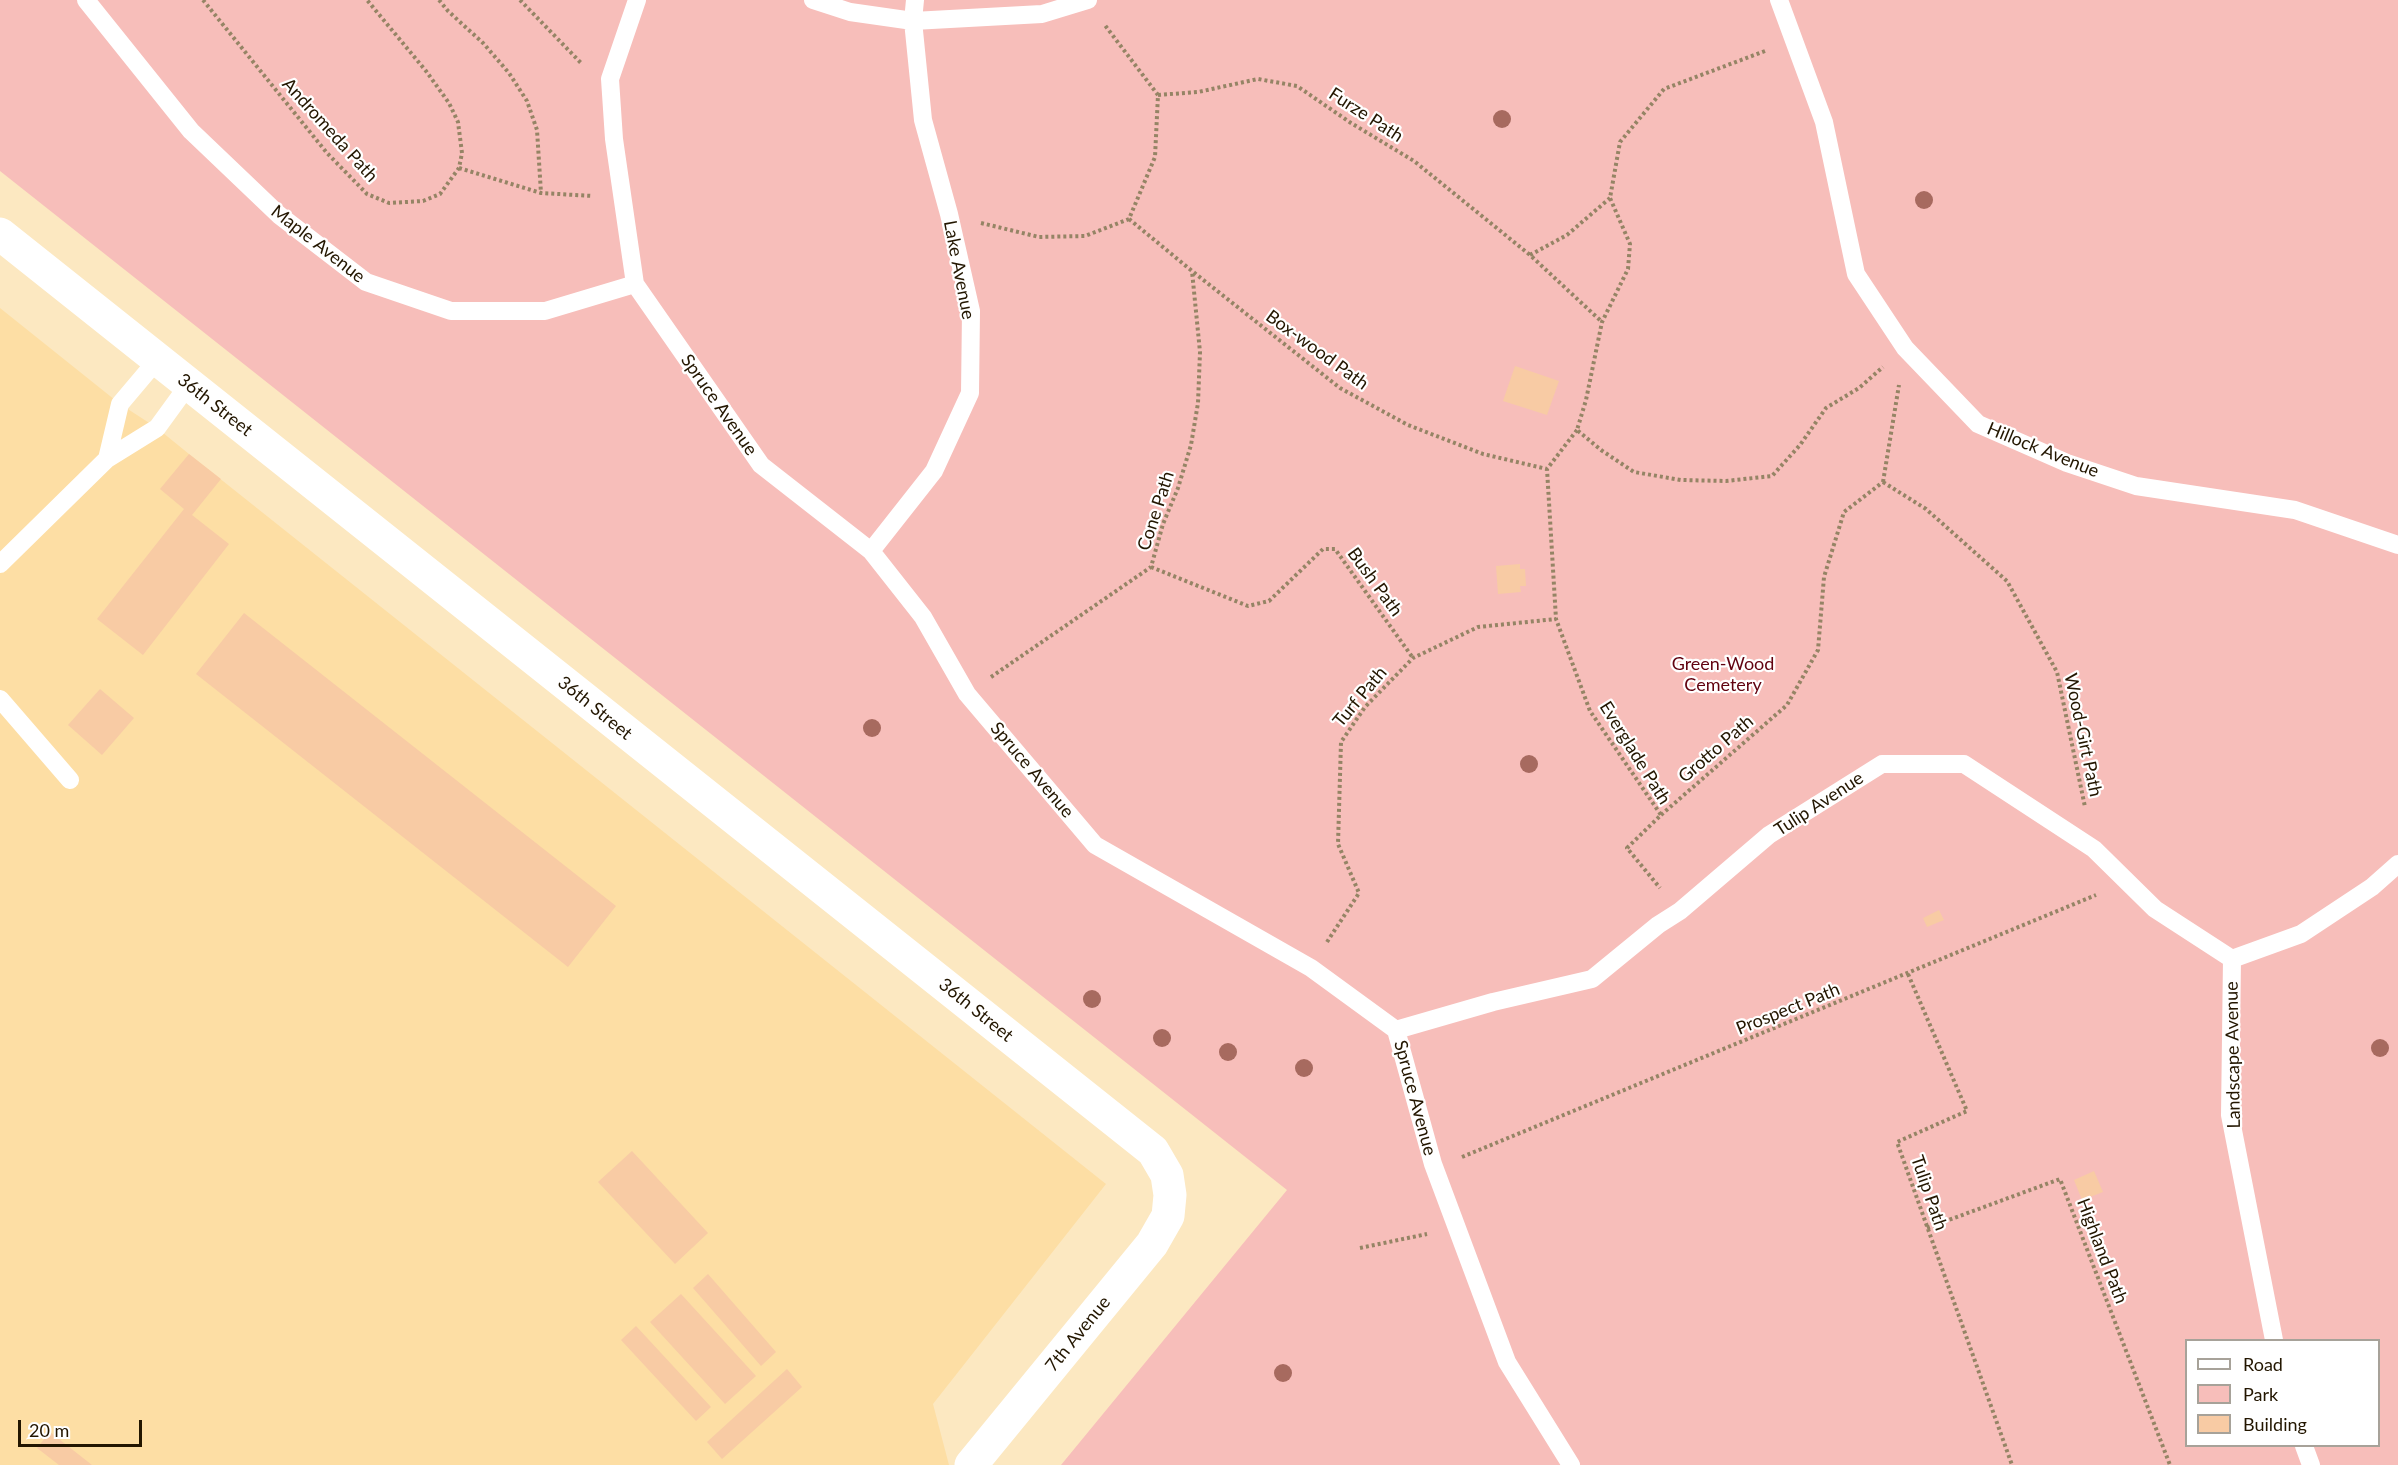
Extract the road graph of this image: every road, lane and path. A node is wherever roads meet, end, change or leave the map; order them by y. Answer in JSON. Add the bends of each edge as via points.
{"nodes":[{"id":1,"x":86,"y":0,"type":"edge"},
{"id":2,"x":203,"y":0,"type":"edge"},
{"id":3,"x":366,"y":0,"type":"edge"},
{"id":4,"x":439,"y":0,"type":"edge"},
{"id":5,"x":520,"y":0,"type":"edge"},
{"id":6,"x":637,"y":0,"type":"edge"},
{"id":7,"x":813,"y":0,"type":"edge"},
{"id":8,"x":915,"y":0,"type":"edge"},
{"id":9,"x":1087,"y":0,"type":"edge"},
{"id":10,"x":1779,"y":0,"type":"edge"},
{"id":11,"x":913,"y":21,"type":"junction"},
{"id":12,"x":1794,"y":40,"type":"junction"},
{"id":13,"x":610,"y":79,"type":"junction"},
{"id":14,"x":1158,"y":96,"type":"junction"},
{"id":15,"x":459,"y":168,"type":"junction"},
{"id":16,"x":541,"y":193,"type":"junction"},
{"id":17,"x":621,"y":195,"type":"junction"},
{"id":18,"x":1610,"y":198,"type":"junction"},
{"id":19,"x":949,"y":214,"type":"junction"},
{"id":20,"x":1129,"y":219,"type":"junction"},
{"id":21,"x":0,"y":234,"type":"edge"},
{"id":22,"x":1530,"y":255,"type":"junction"},
{"id":23,"x":1192,"y":272,"type":"junction"},
{"id":24,"x":634,"y":284,"type":"junction"},
{"id":25,"x":1602,"y":322,"type":"junction"},
{"id":26,"x":1905,"y":348,"type":"junction"},
{"id":27,"x":158,"y":359,"type":"junction"},
{"id":28,"x":189,"y":384,"type":"junction"},
{"id":29,"x":1576,"y":430,"type":"junction"},
{"id":30,"x":107,"y":459,"type":"junction"},
{"id":31,"x":1547,"y":470,"type":"junction"},
{"id":32,"x":1883,"y":482,"type":"junction"},
{"id":33,"x":2398,"y":544,"type":"edge"},
{"id":34,"x":871,"y":551,"type":"junction"},
{"id":35,"x":0,"y":564,"type":"edge"},
{"id":36,"x":1151,"y":567,"type":"junction"},
{"id":37,"x":1556,"y":619,"type":"junction"},
{"id":38,"x":1413,"y":658,"type":"junction"},
{"id":39,"x":992,"y":676,"type":"dead end"},
{"id":40,"x":0,"y":699,"type":"edge"},
{"id":41,"x":70,"y":780,"type":"dead end"},
{"id":42,"x":1661,"y":814,"type":"junction"},
{"id":43,"x":2094,"y":849,"type":"junction"},
{"id":44,"x":2398,"y":864,"type":"edge"},
{"id":45,"x":2126,"y":883,"type":"junction"},
{"id":46,"x":1680,"y":912,"type":"junction"},
{"id":47,"x":1332,"y":933,"type":"dead end"},
{"id":48,"x":2232,"y":959,"type":"junction"},
{"id":49,"x":1908,"y":974,"type":"junction"},
{"id":50,"x":1396,"y":1030,"type":"junction"},
{"id":51,"x":1460,"y":1158,"type":"dead end"},
{"id":52,"x":1170,"y":1195,"type":"joint"},
{"id":53,"x":1457,"y":1227,"type":"junction"},
{"id":54,"x":1927,"y":1228,"type":"junction"},
{"id":55,"x":1360,"y":1248,"type":"dead end"},
{"id":56,"x":2274,"y":1339,"type":"edge"},
{"id":57,"x":2304,"y":1447,"type":"edge"},
{"id":58,"x":971,"y":1465,"type":"edge"},
{"id":59,"x":1571,"y":1465,"type":"edge"},
{"id":60,"x":2012,"y":1465,"type":"edge"},
{"id":61,"x":2170,"y":1465,"type":"edge"},
{"id":62,"x":2311,"y":1465,"type":"edge"}],
"edges":[{"from":1,"to":24,"type":"lane","name":"Maple Avenue","via":[[190,130],[279,215],[366,282],[451,311],[544,311]]},
{"from":2,"to":15,"type":"path","name":"Andromeda Path","via":[[327,153],[367,194],[389,203],[423,201],[440,195]]},
{"from":3,"to":15,"type":"path","via":[[449,103],[458,122],[462,153]]},
{"from":4,"to":16,"type":"path","via":[[483,43],[527,101],[537,130]]},
{"from":5,"to":13,"type":"path","via":[[591,72]]},
{"from":6,"to":13,"type":"lane","name":"Spruce Avenue"},
{"from":7,"to":11,"type":"lane","via":[[850,12]]},
{"from":8,"to":11,"type":"lane","name":"Lake Avenue"},
{"from":9,"to":11,"type":"lane","via":[[1042,14]]},
{"from":9,"to":14,"type":"path"},
{"from":10,"to":12,"type":"lane","name":"Hillock Avenue"},
{"from":11,"to":19,"type":"lane","name":"Lake Avenue","via":[[922,120]]},
{"from":12,"to":18,"type":"path","via":[[1664,89],[1620,142]]},
{"from":12,"to":26,"type":"lane","name":"Hillock Avenue","via":[[1824,122],[1856,274]]},
{"from":13,"to":17,"type":"lane","name":"Spruce Avenue"},
{"from":14,"to":20,"type":"path","via":[[1155,157]]},
{"from":14,"to":22,"type":"path","name":"Furze Path","via":[[1258,79],[1297,86],[1414,161]]},
{"from":15,"to":16,"type":"path"},
{"from":16,"to":17,"type":"path"},
{"from":17,"to":24,"type":"lane","name":"Spruce Avenue"},
{"from":18,"to":22,"type":"path","via":[[1567,235]]},
{"from":18,"to":25,"type":"path","via":[[1630,244],[1628,269]]},
{"from":19,"to":20,"type":"path","via":[[1039,237],[1085,236]]},
{"from":19,"to":34,"type":"lane","name":"Lake Avenue","via":[[971,311],[970,393],[934,471]]},
{"from":20,"to":23,"type":"path","name":"Box-wood Path"},
{"from":21,"to":27,"type":"street","name":"36th Street"},
{"from":22,"to":25,"type":"path","name":"Furze Path"},
{"from":23,"to":31,"type":"path","name":"Box-wood Path","via":[[1340,388],[1408,425],[1483,454]]},
{"from":23,"to":36,"type":"path","name":"Cone Path","via":[[1200,352],[1198,403],[1191,445]]},
{"from":24,"to":34,"type":"lane","name":"Spruce Avenue","via":[[761,465]]},
{"from":25,"to":29,"type":"path"},
{"from":26,"to":29,"type":"path","via":[[1859,388],[1826,408],[1772,476],[1681,480],[1634,471]]},
{"from":26,"to":32,"type":"path"},
{"from":26,"to":33,"type":"lane","name":"Hillock Avenue","via":[[1978,424],[2067,463],[2136,486],[2295,510]]},
{"from":27,"to":28,"type":"street","name":"36th Street"},
{"from":27,"to":30,"type":"lane","via":[[120,404]]},
{"from":28,"to":30,"type":"lane","via":[[157,428]]},
{"from":28,"to":52,"type":"street","name":"36th Street","via":[[1154,1151],[1167,1175]]},
{"from":29,"to":31,"type":"path"},
{"from":30,"to":35,"type":"lane"},
{"from":31,"to":37,"type":"path","name":"Everglade Path"},
{"from":32,"to":42,"type":"path","name":"Grotto Path","via":[[1844,512],[1824,577],[1818,650],[1787,705]]},
{"from":32,"to":43,"type":"path","name":"Wood-Girt Path","via":[[1926,509],[2007,581],[2057,672]]},
{"from":34,"to":50,"type":"lane","name":"Spruce Avenue","via":[[923,617],[967,694],[1095,846],[1311,968]]},
{"from":36,"to":38,"type":"path","name":"Bush Path","via":[[1248,606],[1269,602],[1323,549],[1335,549]]},
{"from":36,"to":39,"type":"path","name":"Cone Path"},
{"from":37,"to":38,"type":"path","name":"Turf Path","via":[[1478,627]]},
{"from":37,"to":42,"type":"path","name":"Everglade Path","via":[[1590,711]]},
{"from":38,"to":47,"type":"path","name":"Turf Path","via":[[1365,707],[1341,742],[1338,844],[1359,893]]},
{"from":40,"to":41,"type":"lane"},
{"from":42,"to":46,"type":"path","name":"Everglade Path","via":[[1627,848]]},
{"from":43,"to":45,"type":"lane","name":"Tulip Avenue"},
{"from":43,"to":46,"type":"lane","name":"Tulip Avenue","via":[[1964,764],[1882,764],[1769,835]]},
{"from":44,"to":48,"type":"lane","name":"Landscape Avenue","via":[[2372,887],[2301,934]]},
{"from":45,"to":48,"type":"lane","name":"Tulip Avenue","via":[[2155,909]]},
{"from":45,"to":49,"type":"path","name":"Prospect Path"},
{"from":46,"to":50,"type":"lane","name":"Tulip Avenue","via":[[1592,979]]},
{"from":48,"to":56,"type":"lane","name":"Landscape Avenue","via":[[2230,1115]]},
{"from":49,"to":51,"type":"path","name":"Prospect Path"},
{"from":49,"to":54,"type":"path","name":"Tulip Path","via":[[1967,1111],[1897,1142]]},
{"from":50,"to":53,"type":"lane","name":"Spruce Avenue","via":[[1432,1164]]},
{"from":52,"to":58,"type":"street","name":"7th Avenue","via":[[1168,1216],[1152,1244]]},
{"from":53,"to":55,"type":"path"},
{"from":53,"to":59,"type":"lane","name":"Spruce Avenue","via":[[1507,1362]]},
{"from":54,"to":60,"type":"path","name":"Tulip Path"},
{"from":54,"to":61,"type":"path","name":"Highland Path","via":[[2060,1179]]},
{"from":57,"to":62,"type":"lane"}]}
